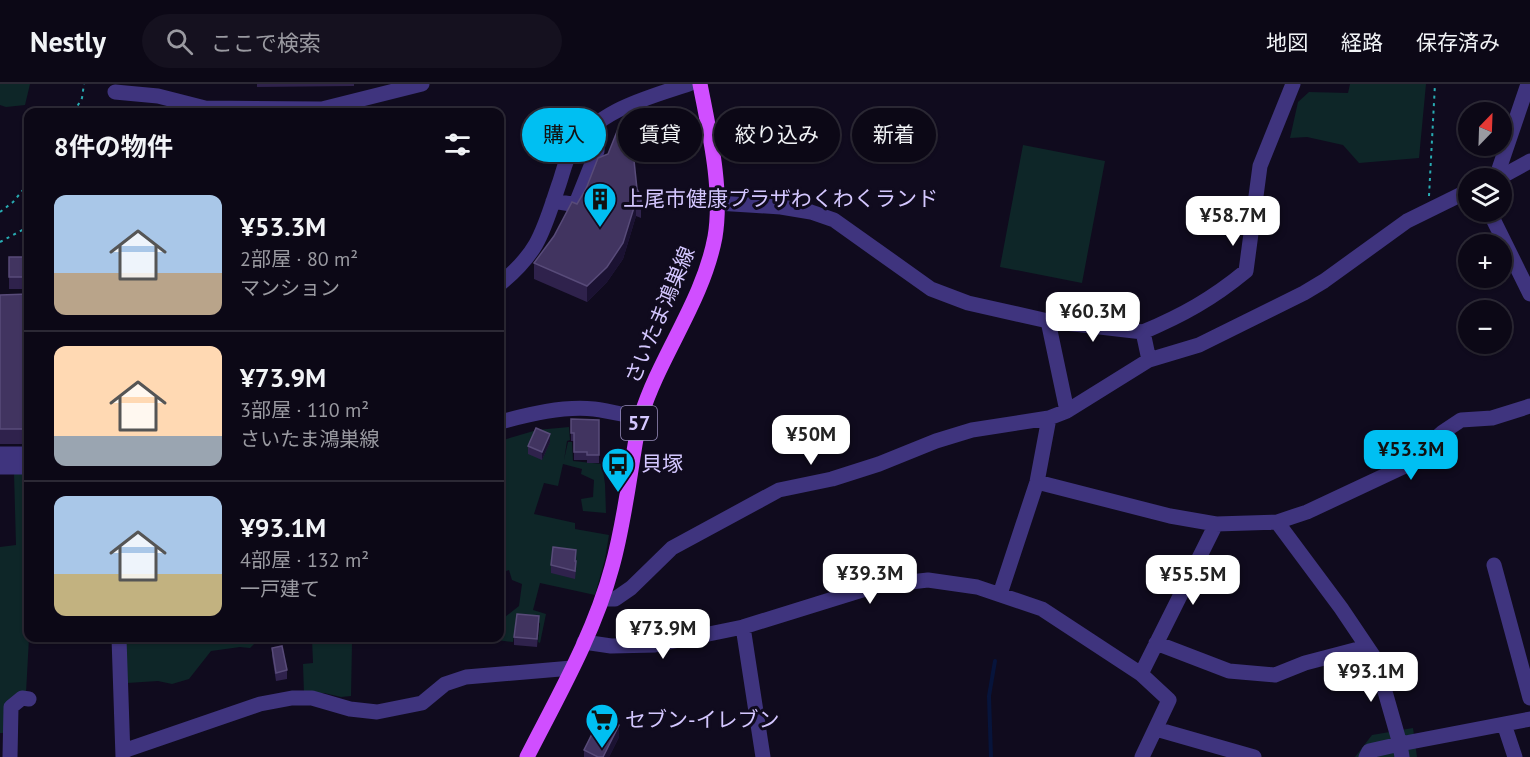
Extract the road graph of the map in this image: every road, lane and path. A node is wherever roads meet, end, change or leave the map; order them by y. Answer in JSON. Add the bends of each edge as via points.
{"nodes":[{"id":1,"x":84,"y":84,"type":"edge"},
{"id":2,"x":422,"y":84,"type":"edge"},
{"id":3,"x":689,"y":84,"type":"edge"},
{"id":4,"x":700,"y":84,"type":"edge"},
{"id":5,"x":1293,"y":84,"type":"edge"},
{"id":6,"x":1435,"y":84,"type":"edge"},
{"id":7,"x":1528,"y":84,"type":"edge"},
{"id":8,"x":115,"y":92,"type":"dead end"},
{"id":9,"x":76,"y":108,"type":"edge"},
{"id":10,"x":198,"y":108,"type":"edge"},
{"id":11,"x":333,"y":108,"type":"edge"},
{"id":12,"x":606,"y":119,"type":"edge"},
{"id":13,"x":1530,"y":161,"type":"edge"},
{"id":14,"x":567,"y":162,"type":"edge"},
{"id":15,"x":593,"y":162,"type":"edge"},
{"id":16,"x":1500,"y":168,"type":"edge"},
{"id":17,"x":1512,"y":170,"type":"edge"},
{"id":18,"x":24,"y":189,"type":"edge"},
{"id":19,"x":1458,"y":196,"type":"edge"},
{"id":20,"x":553,"y":201,"type":"junction"},
{"id":21,"x":717,"y":203,"type":"junction"},
{"id":22,"x":1428,"y":211,"type":"junction"},
{"id":23,"x":0,"y":212,"type":"edge"},
{"id":24,"x":1494,"y":222,"type":"edge"},
{"id":25,"x":24,"y":229,"type":"edge"},
{"id":26,"x":0,"y":242,"type":"edge"},
{"id":27,"x":504,"y":281,"type":"edge"},
{"id":28,"x":1530,"y":294,"type":"edge"},
{"id":29,"x":1048,"y":321,"type":"junction"},
{"id":30,"x":1143,"y":332,"type":"junction"},
{"id":31,"x":1149,"y":360,"type":"junction"},
{"id":32,"x":1530,"y":406,"type":"edge"},
{"id":33,"x":1067,"y":411,"type":"junction"},
{"id":34,"x":640,"y":418,"type":"junction"},
{"id":35,"x":1049,"y":418,"type":"junction"},
{"id":36,"x":504,"y":421,"type":"edge"},
{"id":37,"x":0,"y":454,"type":"edge"},
{"id":38,"x":24,"y":454,"type":"edge"},
{"id":39,"x":0,"y":467,"type":"edge"},
{"id":40,"x":24,"y":467,"type":"edge"},
{"id":41,"x":1037,"y":482,"type":"junction"},
{"id":42,"x":1276,"y":522,"type":"junction"},
{"id":43,"x":1216,"y":524,"type":"junction"},
{"id":44,"x":1494,"y":565,"type":"dead end"},
{"id":45,"x":1000,"y":594,"type":"junction"},
{"id":46,"x":602,"y":599,"type":"junction"},
{"id":47,"x":743,"y":627,"type":"junction"},
{"id":48,"x":119,"y":642,"type":"edge"},
{"id":49,"x":584,"y":642,"type":"junction"},
{"id":50,"x":1156,"y":643,"type":"junction"},
{"id":51,"x":1366,"y":646,"type":"junction"},
{"id":52,"x":572,"y":668,"type":"junction"},
{"id":53,"x":1141,"y":674,"type":"junction"},
{"id":54,"x":1530,"y":698,"type":"edge"},
{"id":55,"x":29,"y":699,"type":"dead end"},
{"id":56,"x":1530,"y":719,"type":"edge"},
{"id":57,"x":1504,"y":724,"type":"junction"},
{"id":58,"x":1156,"y":729,"type":"junction"},
{"id":59,"x":1401,"y":751,"type":"edge"},
{"id":60,"x":123,"y":754,"type":"edge"},
{"id":61,"x":10,"y":757,"type":"edge"},
{"id":62,"x":526,"y":757,"type":"edge"},
{"id":63,"x":763,"y":757,"type":"edge"},
{"id":64,"x":1142,"y":757,"type":"edge"},
{"id":65,"x":1254,"y":757,"type":"edge"},
{"id":66,"x":1366,"y":757,"type":"edge"},
{"id":67,"x":1515,"y":757,"type":"edge"}],
"edges":[{"from":1,"to":9,"type":"path"},
{"from":2,"to":11,"type":"street"},
{"from":3,"to":12,"type":"street","via":[[621,108]]},
{"from":4,"to":21,"type":"main road","name":"さいたま鴻巣線","number":"57"},
{"from":5,"to":30,"type":"street","via":[[1260,166],[1246,271],[1187,312]]},
{"from":6,"to":22,"type":"path"},
{"from":7,"to":16,"type":"street"},
{"from":8,"to":10,"type":"street","via":[[158,96]]},
{"from":13,"to":17,"type":"street"},
{"from":14,"to":20,"type":"street"},
{"from":15,"to":20,"type":"street","via":[[577,201]]},
{"from":18,"to":23,"type":"path"},
{"from":19,"to":22,"type":"street"},
{"from":20,"to":27,"type":"street","via":[[534,250]]},
{"from":21,"to":29,"type":"street","via":[[781,207],[834,220],[931,289],[968,303]]},
{"from":21,"to":34,"type":"main road","name":"さいたま鴻巣線","number":"57","via":[[715,235],[704,275]]},
{"from":22,"to":31,"type":"street","via":[[1407,221],[1304,294],[1199,345]]},
{"from":24,"to":28,"type":"street"},
{"from":25,"to":26,"type":"path"},
{"from":29,"to":30,"type":"street"},
{"from":29,"to":33,"type":"street"},
{"from":30,"to":31,"type":"street"},
{"from":31,"to":33,"type":"street"},
{"from":32,"to":42,"type":"street","via":[[1492,418],[1461,420],[1403,467],[1307,512]]},
{"from":33,"to":35,"type":"street"},
{"from":34,"to":36,"type":"street","via":[[573,409]]},
{"from":34,"to":46,"type":"main road","name":"さいたま鴻巣線","number":"57","via":[[618,547]]},
{"from":35,"to":41,"type":"street"},
{"from":35,"to":46,"type":"street","via":[[972,430],[832,479],[779,490],[672,548],[615,599]]},
{"from":37,"to":38,"type":"street"},
{"from":39,"to":40,"type":"street"},
{"from":41,"to":43,"type":"street"},
{"from":41,"to":45,"type":"street"},
{"from":42,"to":43,"type":"street"},
{"from":42,"to":51,"type":"street"},
{"from":43,"to":50,"type":"street"},
{"from":44,"to":54,"type":"street"},
{"from":45,"to":47,"type":"street","via":[[928,580],[875,586]]},
{"from":45,"to":53,"type":"street","via":[[1042,609]]},
{"from":46,"to":49,"type":"main road","name":"さいたま鴻巣線","number":"57"},
{"from":47,"to":49,"type":"street","via":[[655,645]]},
{"from":47,"to":63,"type":"street"},
{"from":48,"to":60,"type":"street"},
{"from":49,"to":52,"type":"main road","name":"さいたま鴻巣線","number":"57"},
{"from":50,"to":51,"type":"street","via":[[1228,671],[1275,675]]},
{"from":50,"to":53,"type":"street"},
{"from":51,"to":59,"type":"street","via":[[1376,660]]},
{"from":52,"to":60,"type":"street","via":[[466,676],[445,684],[422,703],[377,712],[312,698],[260,704]]},
{"from":52,"to":62,"type":"main road","name":"さいたま鴻巣線","number":"57"},
{"from":53,"to":58,"type":"street","via":[[1169,700]]},
{"from":55,"to":61,"type":"street","via":[[11,707]]},
{"from":56,"to":57,"type":"street"},
{"from":57,"to":59,"type":"street"},
{"from":57,"to":67,"type":"street"},
{"from":58,"to":64,"type":"street"},
{"from":58,"to":65,"type":"street"},
{"from":59,"to":66,"type":"street","via":[[1369,751]]}]}
